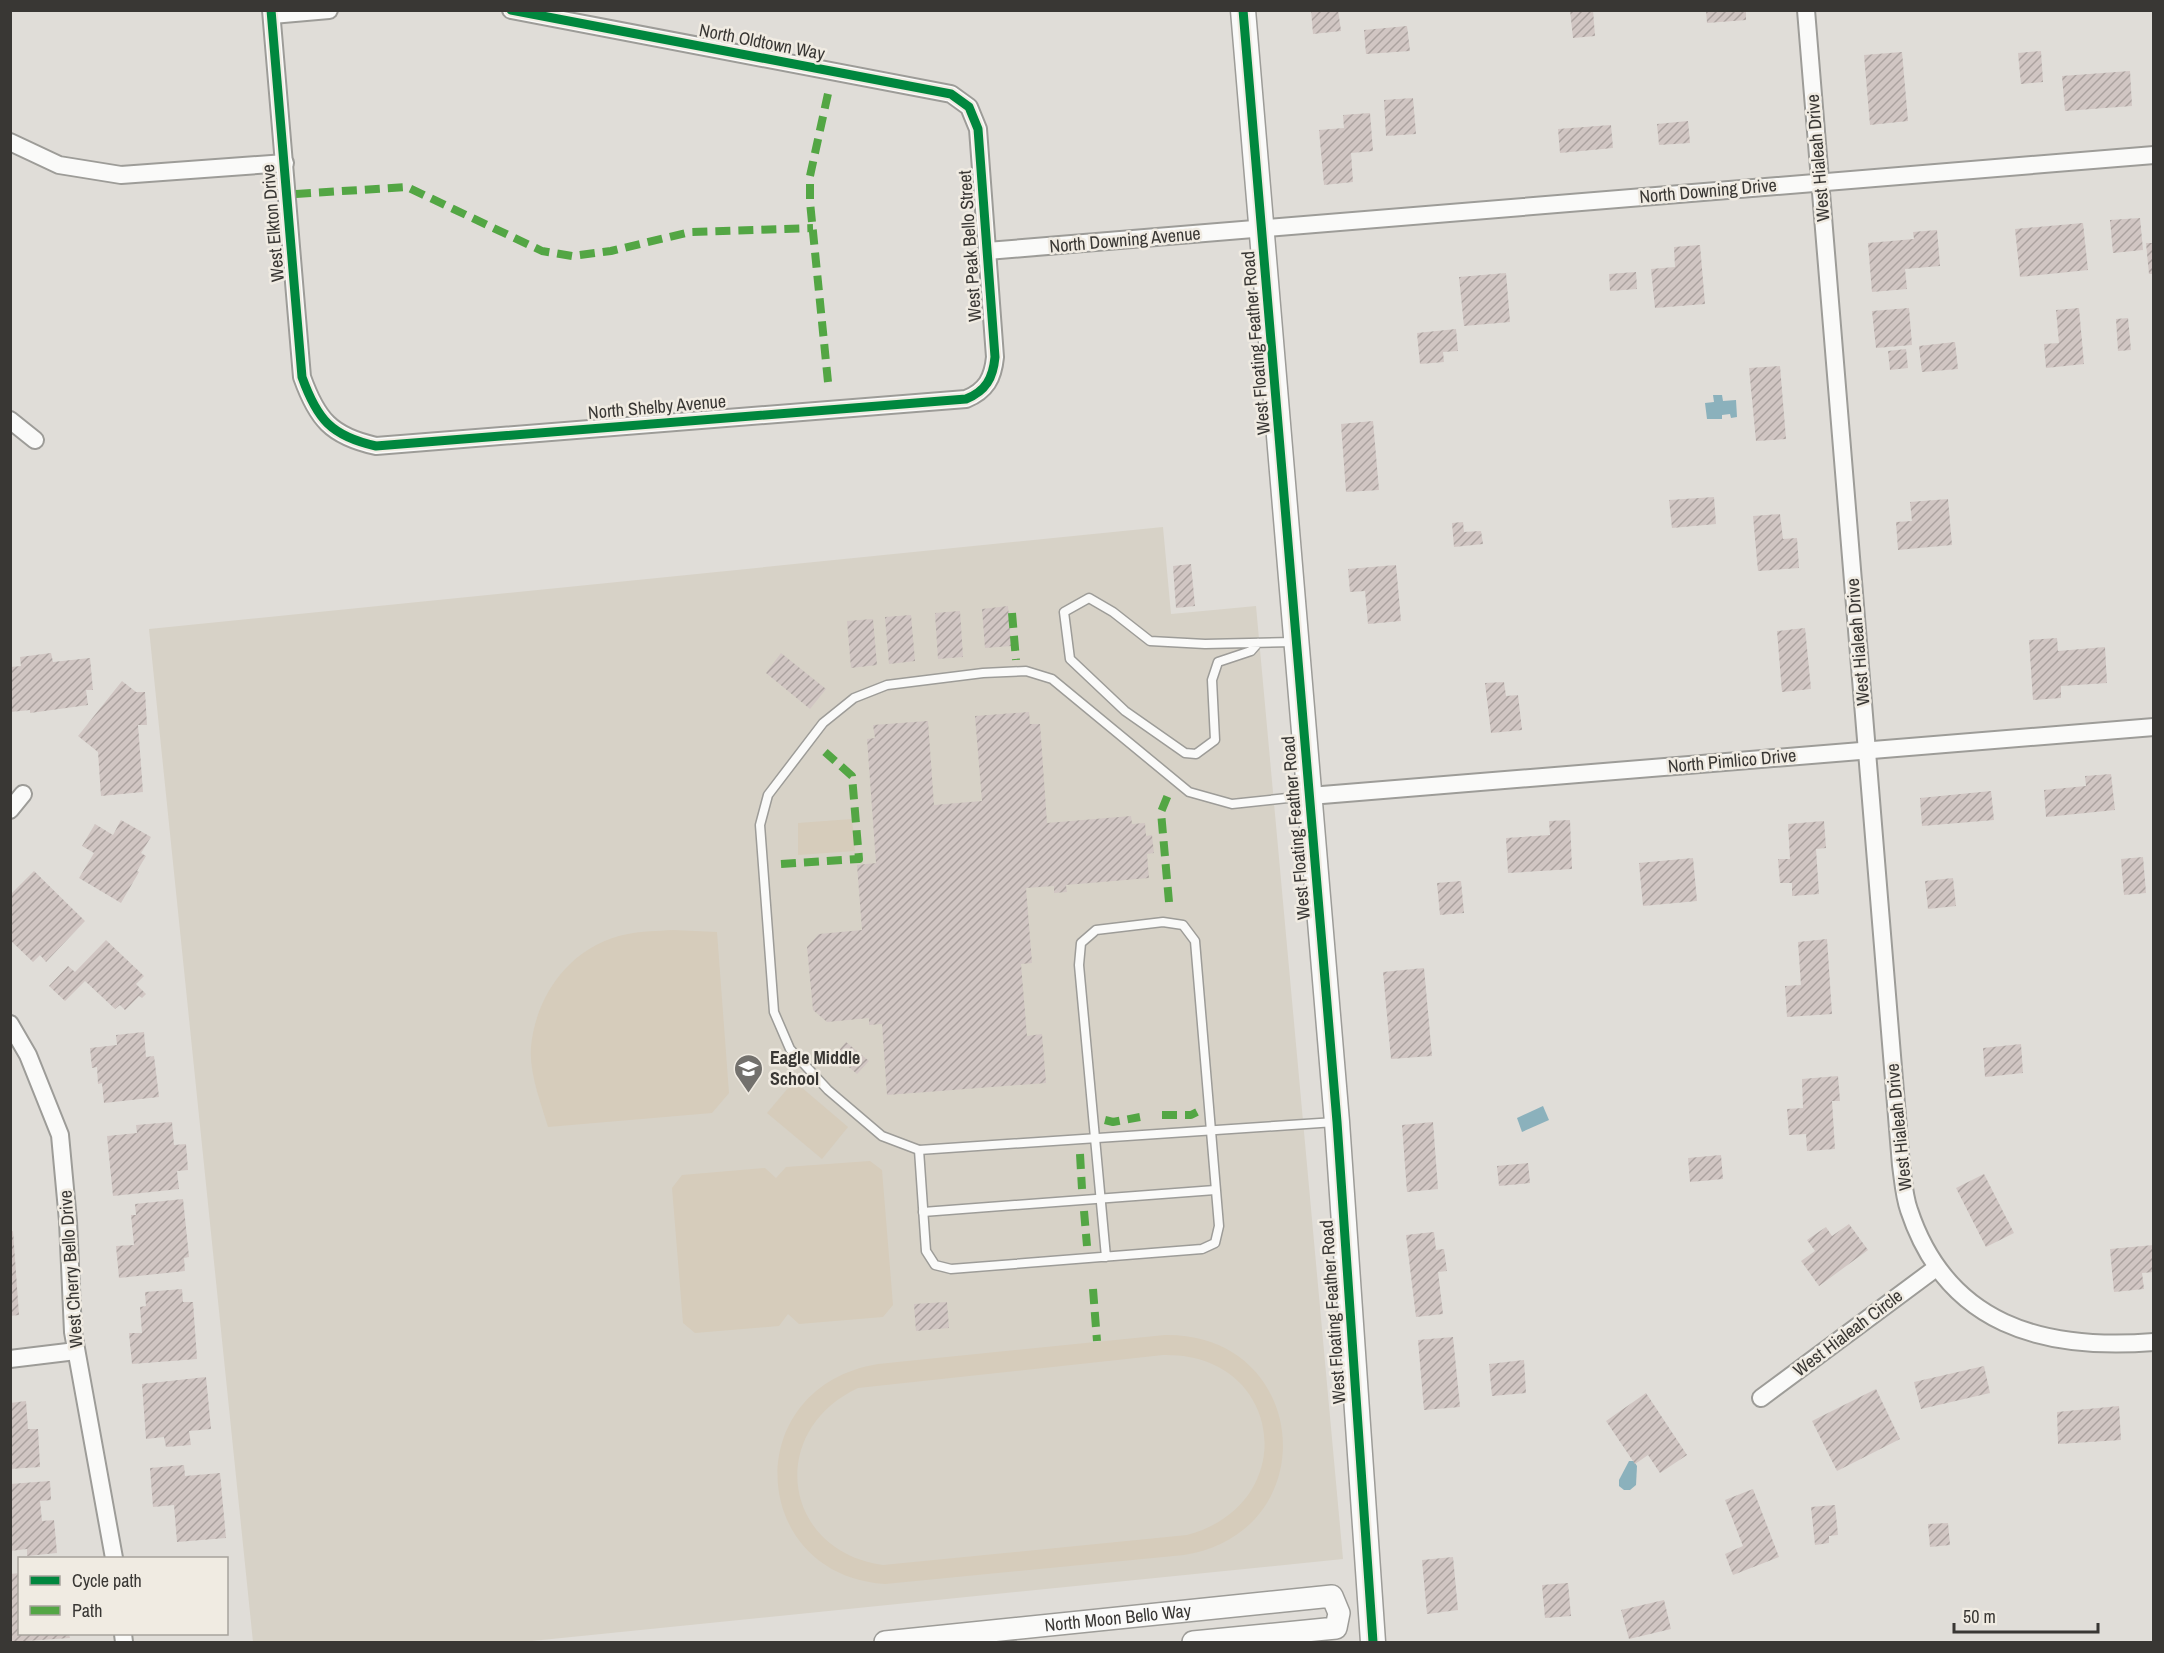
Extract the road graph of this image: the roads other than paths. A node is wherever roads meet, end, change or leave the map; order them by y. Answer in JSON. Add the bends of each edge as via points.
{"nodes":[{"id":1,"x":329,"y":10,"type":"edge"},
{"id":2,"x":511,"y":10,"type":"edge"},
{"id":3,"x":1243,"y":10,"type":"edge"},
{"id":4,"x":1806,"y":10,"type":"edge"},
{"id":5,"x":271,"y":13,"type":"edge"},
{"id":6,"x":969,"y":106,"type":"joint"},
{"id":7,"x":10,"y":142,"type":"edge"},
{"id":8,"x":2154,"y":155,"type":"edge"},
{"id":9,"x":285,"y":163,"type":"junction"},
{"id":10,"x":1820,"y":182,"type":"junction"},
{"id":11,"x":1263,"y":228,"type":"junction"},
{"id":12,"x":987,"y":251,"type":"junction"},
{"id":13,"x":988,"y":383,"type":"joint"},
{"id":14,"x":10,"y":420,"type":"edge"},
{"id":15,"x":329,"y":425,"type":"joint"},
{"id":16,"x":35,"y":440,"type":"dead end"},
{"id":17,"x":1297,"y":642,"type":"junction"},
{"id":18,"x":1258,"y":643,"type":"junction"},
{"id":19,"x":2154,"y":727,"type":"edge"},
{"id":20,"x":1867,"y":750,"type":"junction"},
{"id":21,"x":23,"y":794,"type":"dead end"},
{"id":22,"x":1310,"y":796,"type":"junction"},
{"id":23,"x":10,"y":810,"type":"edge"},
{"id":24,"x":10,"y":1024,"type":"edge"},
{"id":25,"x":1337,"y":1122,"type":"junction"},
{"id":26,"x":1210,"y":1130,"type":"junction"},
{"id":27,"x":1096,"y":1138,"type":"junction"},
{"id":28,"x":919,"y":1150,"type":"junction"},
{"id":29,"x":1215,"y":1190,"type":"junction"},
{"id":30,"x":1101,"y":1199,"type":"junction"},
{"id":31,"x":923,"y":1212,"type":"junction"},
{"id":32,"x":1106,"y":1257,"type":"junction"},
{"id":33,"x":1936,"y":1268,"type":"junction"},
{"id":34,"x":2154,"y":1342,"type":"edge"},
{"id":35,"x":76,"y":1351,"type":"junction"},
{"id":36,"x":10,"y":1359,"type":"edge"},
{"id":37,"x":1761,"y":1398,"type":"dead end"},
{"id":38,"x":114,"y":1557,"type":"edge"},
{"id":39,"x":1369,"y":1610,"type":"junction"},
{"id":40,"x":1339,"y":1613,"type":"junction"},
{"id":41,"x":885,"y":1642,"type":"edge"},
{"id":42,"x":1193,"y":1642,"type":"edge"},
{"id":43,"x":1373,"y":1642,"type":"edge"}],
"edges":[{"from":1,"to":5,"type":"street"},
{"from":2,"to":6,"type":"street","name":"North Oldtown Way","via":[[951,94]]},
{"from":3,"to":11,"type":"main road","name":"West Floating Feather Road"},
{"from":4,"to":10,"type":"street","name":"West Hialeah Drive"},
{"from":5,"to":9,"type":"street","name":"West Elkton Drive"},
{"from":6,"to":12,"type":"street","name":"West Peak Bello Street","via":[[978,129]]},
{"from":7,"to":9,"type":"street","via":[[59,165],[121,174]]},
{"from":8,"to":10,"type":"street","name":"North Downing Drive"},
{"from":9,"to":15,"type":"street","name":"West Elkton Drive","via":[[302,376],[311,402]]},
{"from":10,"to":11,"type":"street","name":"North Downing Drive"},
{"from":10,"to":20,"type":"street","name":"West Hialeah Drive"},
{"from":11,"to":12,"type":"street","name":"North Downing Avenue"},
{"from":11,"to":17,"type":"main road","name":"West Floating Feather Road"},
{"from":12,"to":13,"type":"street","name":"West Peak Bello Street","via":[[995,357]]},
{"from":13,"to":15,"type":"street","name":"North Shelby Avenue","via":[[980,394],[966,399],[376,446],[350,440]]},
{"from":14,"to":16,"type":"street"},
{"from":17,"to":18,"type":"lane"},
{"from":17,"to":22,"type":"main road","name":"West Floating Feather Road"},
{"from":18,"to":18,"type":"lane","via":[[1150,641],[1089,598],[1064,612],[1070,659],[1125,711],[1185,753],[1197,754],[1215,740],[1212,680],[1218,662],[1251,651]]},
{"from":19,"to":20,"type":"street","name":"North Pimlico Drive"},
{"from":20,"to":22,"type":"street","name":"North Pimlico Drive"},
{"from":20,"to":33,"type":"street","name":"West Hialeah Drive","via":[[1901,1165],[1908,1207]]},
{"from":21,"to":23,"type":"street"},
{"from":22,"to":25,"type":"main road","name":"West Floating Feather Road"},
{"from":22,"to":28,"type":"lane","via":[[1232,804],[1189,792],[1052,679],[1026,672],[983,673],[887,685],[854,698],[823,723],[768,795],[760,825],[774,1012],[790,1049],[828,1090],[882,1136]]},
{"from":24,"to":35,"type":"street","name":"West Cherry Bello Drive","via":[[28,1055],[60,1135]]},
{"from":25,"to":26,"type":"lane"},
{"from":25,"to":39,"type":"main road","name":"West Floating Feather Road"},
{"from":26,"to":27,"type":"lane"},
{"from":26,"to":27,"type":"lane","via":[[1195,941],[1183,925],[1163,922],[1096,930],[1081,942],[1079,966]]},
{"from":26,"to":29,"type":"lane"},
{"from":27,"to":28,"type":"lane"},
{"from":27,"to":30,"type":"lane"},
{"from":28,"to":31,"type":"lane"},
{"from":29,"to":30,"type":"lane"},
{"from":29,"to":32,"type":"lane","via":[[1219,1226],[1215,1243],[1202,1250]]},
{"from":30,"to":31,"type":"lane"},
{"from":30,"to":32,"type":"lane"},
{"from":31,"to":32,"type":"lane","via":[[926,1251],[935,1265],[951,1269]]},
{"from":33,"to":34,"type":"street","name":"West Hialeah Drive","via":[[1965,1298],[2002,1323],[2049,1339],[2114,1345]]},
{"from":33,"to":37,"type":"street","name":"West Hialeah Circle"},
{"from":35,"to":36,"type":"street"},
{"from":35,"to":38,"type":"street","name":"West Cherry Bello Drive"},
{"from":39,"to":40,"type":"street"},
{"from":39,"to":43,"type":"main road","name":"West Floating Feather Road"},
{"from":40,"to":41,"type":"street","name":"North Moon Bello Way","via":[[1332,1596]]},
{"from":40,"to":42,"type":"street","name":"North Moon Bello Way","via":[[1336,1628]]}]}
